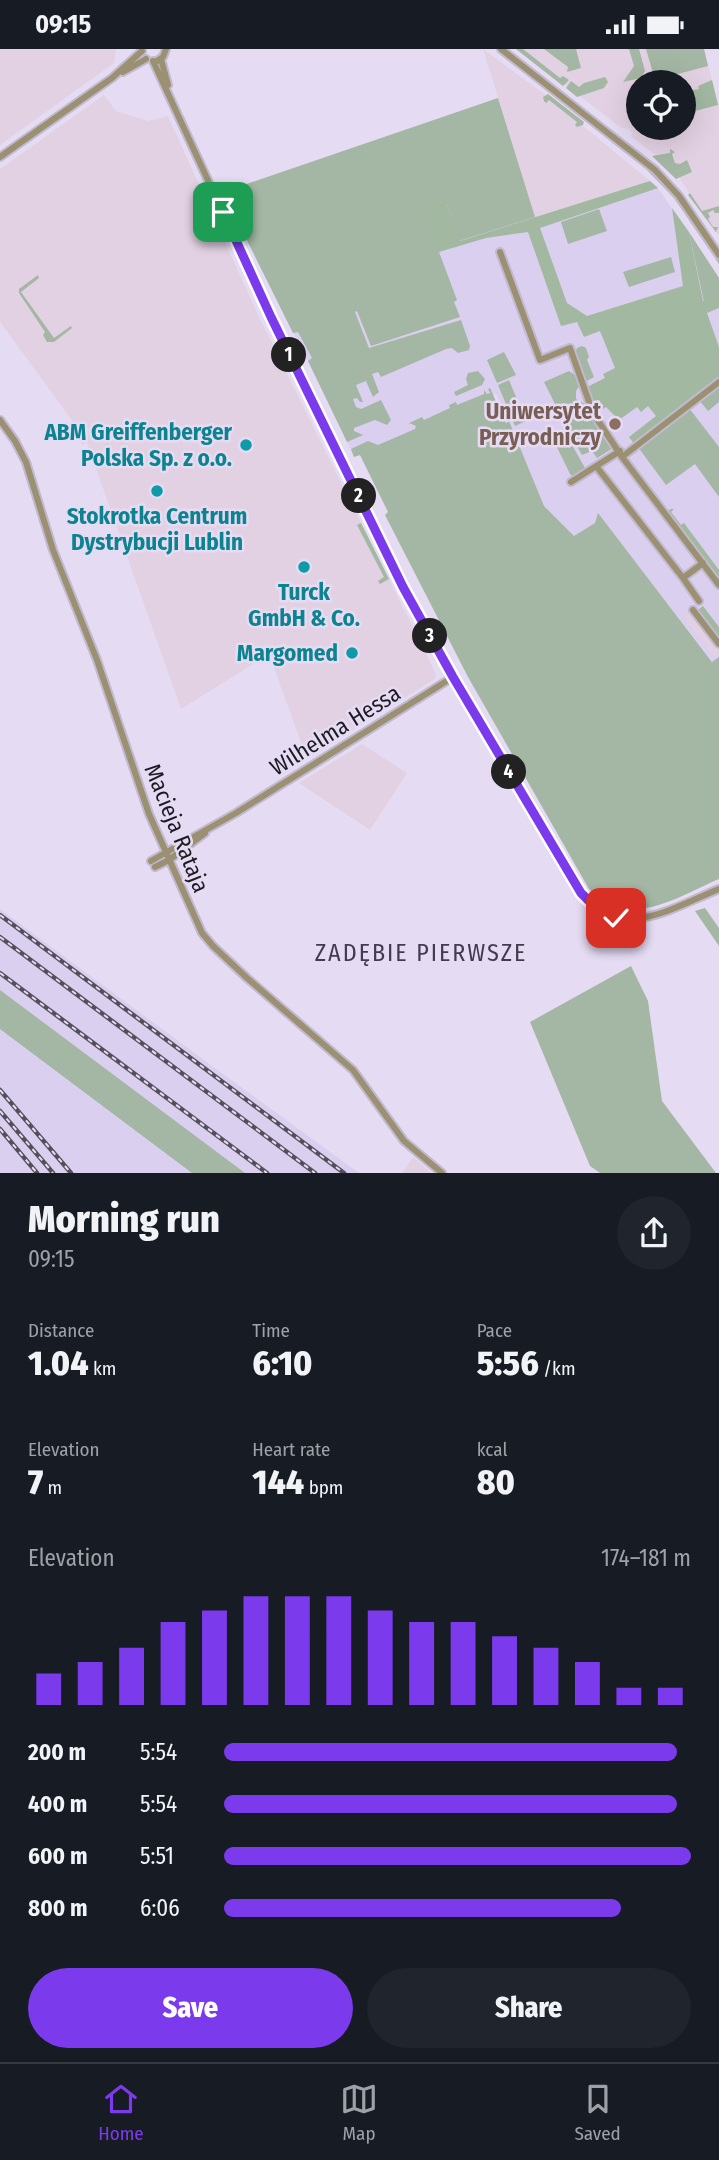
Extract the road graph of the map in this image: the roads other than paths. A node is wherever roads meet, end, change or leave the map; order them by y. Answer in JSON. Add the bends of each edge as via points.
{"nodes":[{"id":1,"x":502,"y":49,"type":"edge"},
{"id":2,"x":142,"y":50,"type":"edge"},
{"id":3,"x":168,"y":50,"type":"edge"},
{"id":4,"x":161,"y":59,"type":"junction"},
{"id":5,"x":150,"y":60,"type":"junction"},
{"id":6,"x":112,"y":78,"type":"junction"},
{"id":7,"x":173,"y":104,"type":"junction"},
{"id":8,"x":0,"y":157,"type":"edge"},
{"id":9,"x":499,"y":252,"type":"dead end"},
{"id":10,"x":719,"y":255,"type":"edge"},
{"id":11,"x":719,"y":382,"type":"edge"},
{"id":12,"x":0,"y":419,"type":"edge"},
{"id":13,"x":621,"y":454,"type":"junction"},
{"id":14,"x":596,"y":466,"type":"junction"},
{"id":15,"x":571,"y":482,"type":"dead end"},
{"id":16,"x":703,"y":563,"type":"junction"},
{"id":17,"x":683,"y":578,"type":"junction"},
{"id":18,"x":719,"y":585,"type":"edge"},
{"id":19,"x":699,"y":601,"type":"dead end"},
{"id":20,"x":693,"y":610,"type":"dead end"},
{"id":21,"x":719,"y":644,"type":"edge"},
{"id":22,"x":453,"y":677,"type":"junction"},
{"id":23,"x":167,"y":857,"type":"junction"},
{"id":24,"x":153,"y":864,"type":"dead end"},
{"id":25,"x":719,"y":889,"type":"edge"},
{"id":26,"x":442,"y":1173,"type":"edge"}],
"edges":[{"from":1,"to":10,"type":"street","via":[[655,170],[676,192]]},
{"from":2,"to":5,"type":"street"},
{"from":2,"to":6,"type":"street"},
{"from":3,"to":4,"type":"street"},
{"from":4,"to":5,"type":"street"},
{"from":4,"to":7,"type":"street"},
{"from":5,"to":6,"type":"street"},
{"from":5,"to":7,"type":"street"},
{"from":6,"to":8,"type":"street"},
{"from":7,"to":22,"type":"street","via":[[271,317],[403,587]]},
{"from":9,"to":13,"type":"street","via":[[540,360],[570,348],[593,413]]},
{"from":11,"to":13,"type":"street"},
{"from":12,"to":23,"type":"street","name":"Macieja Rataja","via":[[26,462],[53,550]]},
{"from":13,"to":14,"type":"street"},
{"from":13,"to":16,"type":"street"},
{"from":14,"to":15,"type":"street"},
{"from":14,"to":17,"type":"street"},
{"from":16,"to":17,"type":"street"},
{"from":16,"to":18,"type":"street"},
{"from":17,"to":19,"type":"street"},
{"from":20,"to":21,"type":"street"},
{"from":22,"to":23,"type":"street","name":"Wilhelma Hessa"},
{"from":22,"to":25,"type":"street","via":[[593,906],[616,918],[641,919]]},
{"from":23,"to":24,"type":"street","name":"Wilhelma Hessa"},
{"from":23,"to":26,"type":"street","name":"Macieja Rataja","via":[[202,933],[213,946],[347,1064],[404,1141]]}]}
